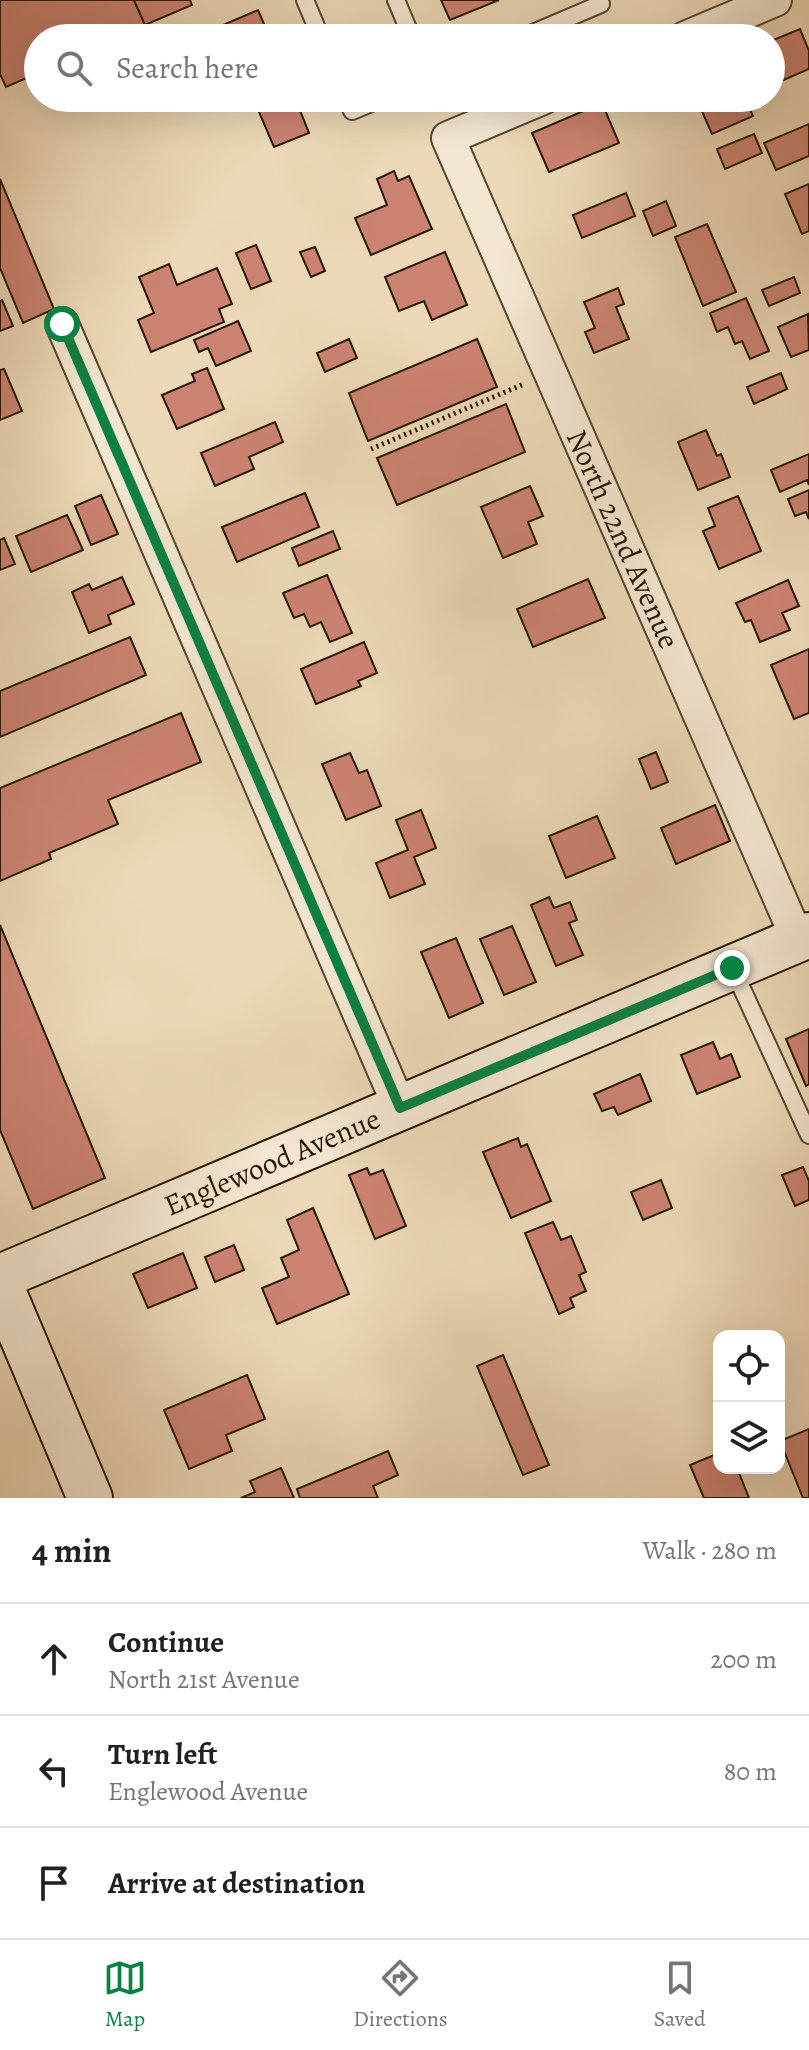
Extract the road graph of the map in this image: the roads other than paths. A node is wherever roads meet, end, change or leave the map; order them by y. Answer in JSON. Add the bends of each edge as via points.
{"nodes":[{"id":1,"x":305,"y":0,"type":"edge"},
{"id":2,"x":396,"y":0,"type":"edge"},
{"id":3,"x":599,"y":0,"type":"edge"},
{"id":4,"x":775,"y":0,"type":"edge"},
{"id":5,"x":315,"y":24,"type":"edge"},
{"id":6,"x":406,"y":24,"type":"edge"},
{"id":7,"x":554,"y":24,"type":"edge"},
{"id":8,"x":718,"y":24,"type":"edge"},
{"id":9,"x":510,"y":112,"type":"edge"},
{"id":10,"x":62,"y":324,"type":"dead end"},
{"id":11,"x":803,"y":937,"type":"edge"},
{"id":12,"x":732,"y":968,"type":"junction"},
{"id":13,"x":400,"y":1108,"type":"junction"},
{"id":14,"x":809,"y":1135,"type":"edge"},
{"id":15,"x":0,"y":1277,"type":"edge"},
{"id":16,"x":0,"y":1284,"type":"edge"},
{"id":17,"x":90,"y":1498,"type":"edge"}],
"edges":[{"from":1,"to":5,"type":"lane"},
{"from":2,"to":6,"type":"lane"},
{"from":3,"to":7,"type":"lane","via":[[601,4]]},
{"from":4,"to":8,"type":"street"},
{"from":9,"to":11,"type":"street","name":"North 22nd Avenue","via":[[448,138]]},
{"from":10,"to":13,"type":"street"},
{"from":11,"to":12,"type":"street","name":"Englewood Avenue"},
{"from":12,"to":13,"type":"street","name":"Englewood Avenue"},
{"from":12,"to":14,"type":"lane"},
{"from":13,"to":15,"type":"street","name":"Englewood Avenue"},
{"from":16,"to":17,"type":"street"}]}
